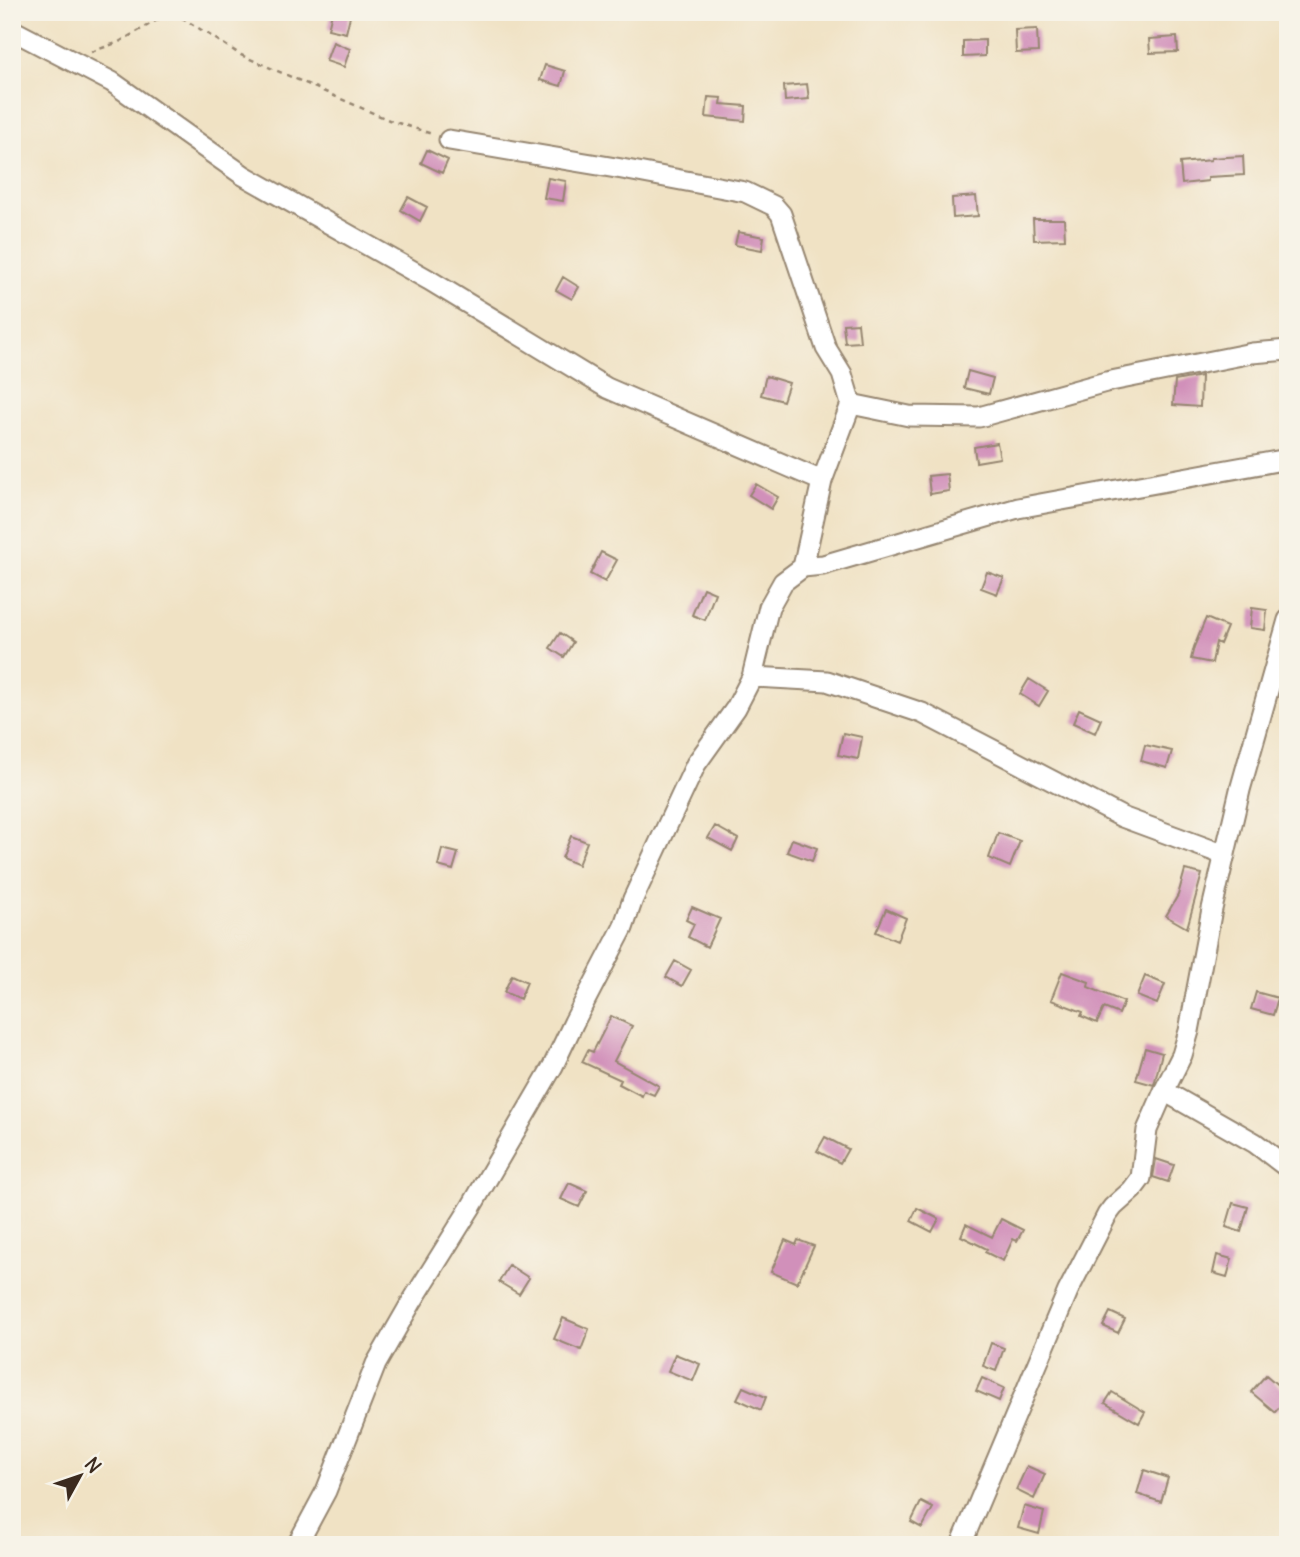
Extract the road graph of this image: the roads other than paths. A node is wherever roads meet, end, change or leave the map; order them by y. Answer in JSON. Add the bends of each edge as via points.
{"nodes":[{"id":1,"x":12,"y":30,"type":"edge"},
{"id":2,"x":449,"y":140,"type":"road end"},
{"id":3,"x":1288,"y":350,"type":"edge"},
{"id":4,"x":851,"y":404,"type":"junction"},
{"id":5,"x":1288,"y":459,"type":"edge"},
{"id":6,"x":822,"y":481,"type":"junction"},
{"id":7,"x":803,"y":567,"type":"junction"},
{"id":8,"x":1288,"y":620,"type":"edge"},
{"id":9,"x":752,"y":677,"type":"junction"},
{"id":10,"x":1225,"y":855,"type":"junction"},
{"id":11,"x":1164,"y":1091,"type":"junction"},
{"id":12,"x":1288,"y":1168,"type":"edge"},
{"id":13,"x":297,"y":1545,"type":"edge"},
{"id":14,"x":961,"y":1545,"type":"edge"}],
"edges":[{"from":1,"to":6,"type":"street","via":[[112,82],[243,175],[429,279],[607,388]]},
{"from":2,"to":4,"type":"street","via":[[745,192],[774,206],[781,214],[826,348],[842,374]]},
{"from":3,"to":4,"type":"street","via":[[1106,382],[979,417],[909,416]]},
{"from":4,"to":6,"type":"street"},
{"from":5,"to":7,"type":"street","via":[[1018,508]]},
{"from":6,"to":7,"type":"street"},
{"from":7,"to":9,"type":"street","via":[[783,582],[769,607]]},
{"from":8,"to":10,"type":"street"},
{"from":9,"to":10,"type":"street","via":[[827,681],[922,713],[1122,817]]},
{"from":9,"to":13,"type":"street","via":[[696,764],[623,928],[553,1066],[376,1364],[326,1491]]},
{"from":10,"to":11,"type":"street","via":[[1189,1031]]},
{"from":11,"to":12,"type":"street","via":[[1255,1143]]},
{"from":11,"to":14,"type":"street","via":[[1147,1130],[1141,1178],[1112,1207],[1068,1291]]}]}
